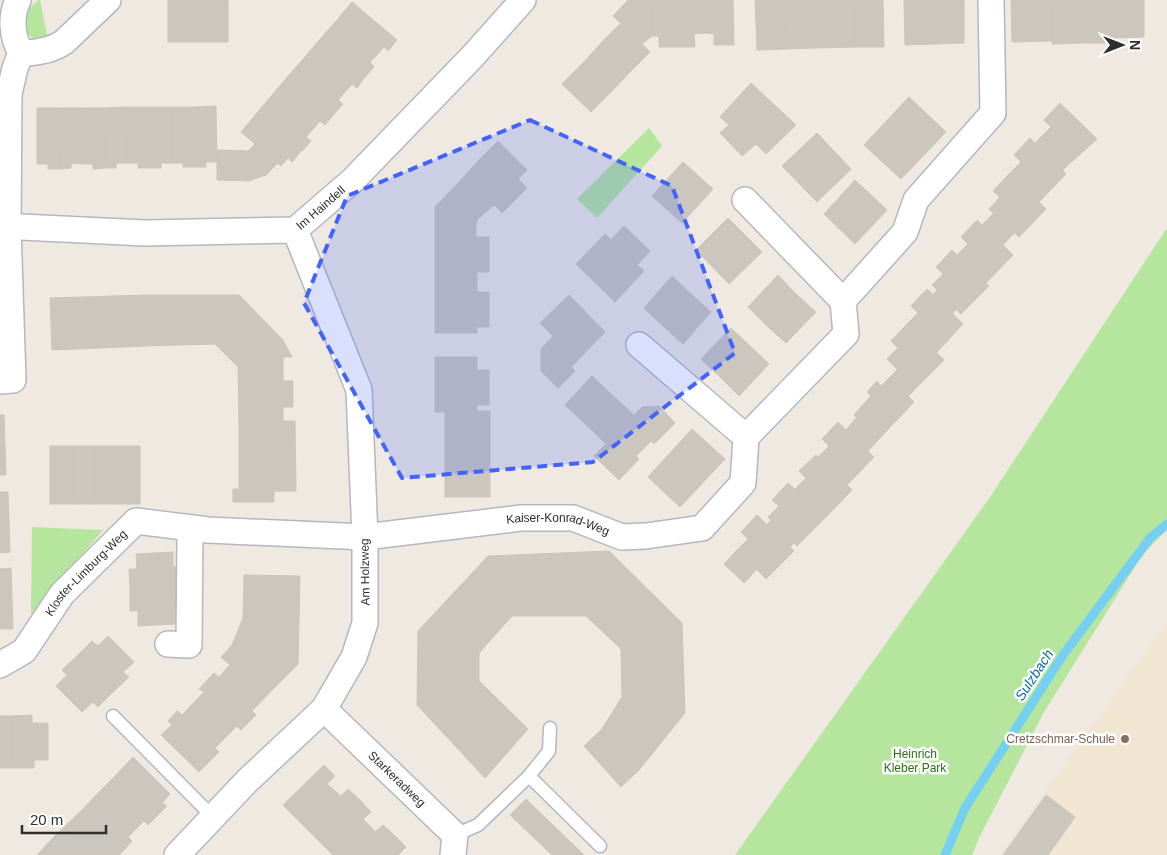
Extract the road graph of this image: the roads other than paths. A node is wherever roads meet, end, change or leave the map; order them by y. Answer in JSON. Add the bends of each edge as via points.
{"nodes":[{"id":1,"x":18,"y":0,"type":"edge"},
{"id":2,"x":108,"y":0,"type":"edge"},
{"id":3,"x":523,"y":0,"type":"edge"},
{"id":4,"x":991,"y":0,"type":"edge"},
{"id":5,"x":21,"y":53,"type":"junction"},
{"id":6,"x":745,"y":200,"type":"dead end"},
{"id":7,"x":4,"y":227,"type":"edge"},
{"id":8,"x":295,"y":230,"type":"junction"},
{"id":9,"x":843,"y":301,"type":"junction"},
{"id":10,"x":639,"y":345,"type":"dead end"},
{"id":11,"x":0,"y":381,"type":"edge"},
{"id":12,"x":746,"y":436,"type":"junction"},
{"id":13,"x":190,"y":528,"type":"junction"},
{"id":14,"x":364,"y":537,"type":"junction"},
{"id":15,"x":168,"y":644,"type":"dead end"},
{"id":16,"x":0,"y":665,"type":"edge"},
{"id":17,"x":324,"y":709,"type":"junction"},
{"id":18,"x":113,"y":716,"type":"dead end"},
{"id":19,"x":550,"y":728,"type":"dead end"},
{"id":20,"x":529,"y":776,"type":"junction"},
{"id":21,"x":213,"y":817,"type":"junction"},
{"id":22,"x":454,"y":845,"type":"edge"},
{"id":23,"x":600,"y":846,"type":"dead end"},
{"id":24,"x":177,"y":855,"type":"edge"}],
"edges":[{"from":1,"to":5,"type":"street","via":[[13,19],[16,45]]},
{"from":2,"to":5,"type":"street","via":[[64,42],[43,51]]},
{"from":3,"to":8,"type":"street","name":"Im Haindell","via":[[353,180]]},
{"from":4,"to":9,"type":"street","via":[[993,113],[916,200],[905,232]]},
{"from":5,"to":7,"type":"street","via":[[9,94]]},
{"from":6,"to":9,"type":"street"},
{"from":7,"to":8,"type":"street","name":"Im Haindell","via":[[145,233]]},
{"from":7,"to":11,"type":"street","via":[[13,380]]},
{"from":8,"to":14,"type":"street","name":"Am Holzweg","via":[[359,390]]},
{"from":9,"to":12,"type":"street","via":[[846,334]]},
{"from":10,"to":12,"type":"street"},
{"from":12,"to":14,"type":"street","name":"Kaiser-Konrad-Weg","via":[[743,483],[702,528],[622,537],[573,518],[521,518]]},
{"from":13,"to":14,"type":"street","name":"Kloster-Limburg-Weg"},
{"from":13,"to":15,"type":"street","via":[[189,644]]},
{"from":13,"to":16,"type":"street","name":"Kloster-Limburg-Weg","via":[[136,521],[62,594],[24,651]]},
{"from":14,"to":17,"type":"street","name":"Am Holzweg","via":[[366,623],[354,657]]},
{"from":17,"to":21,"type":"street","name":"Am Holzweg"},
{"from":17,"to":22,"type":"street","name":"Starkeradweg"},
{"from":18,"to":21,"type":"lane"},
{"from":19,"to":20,"type":"lane","via":[[549,751]]},
{"from":20,"to":22,"type":"lane"},
{"from":20,"to":23,"type":"lane"},
{"from":21,"to":24,"type":"street","name":"Am Holzweg"}]}
